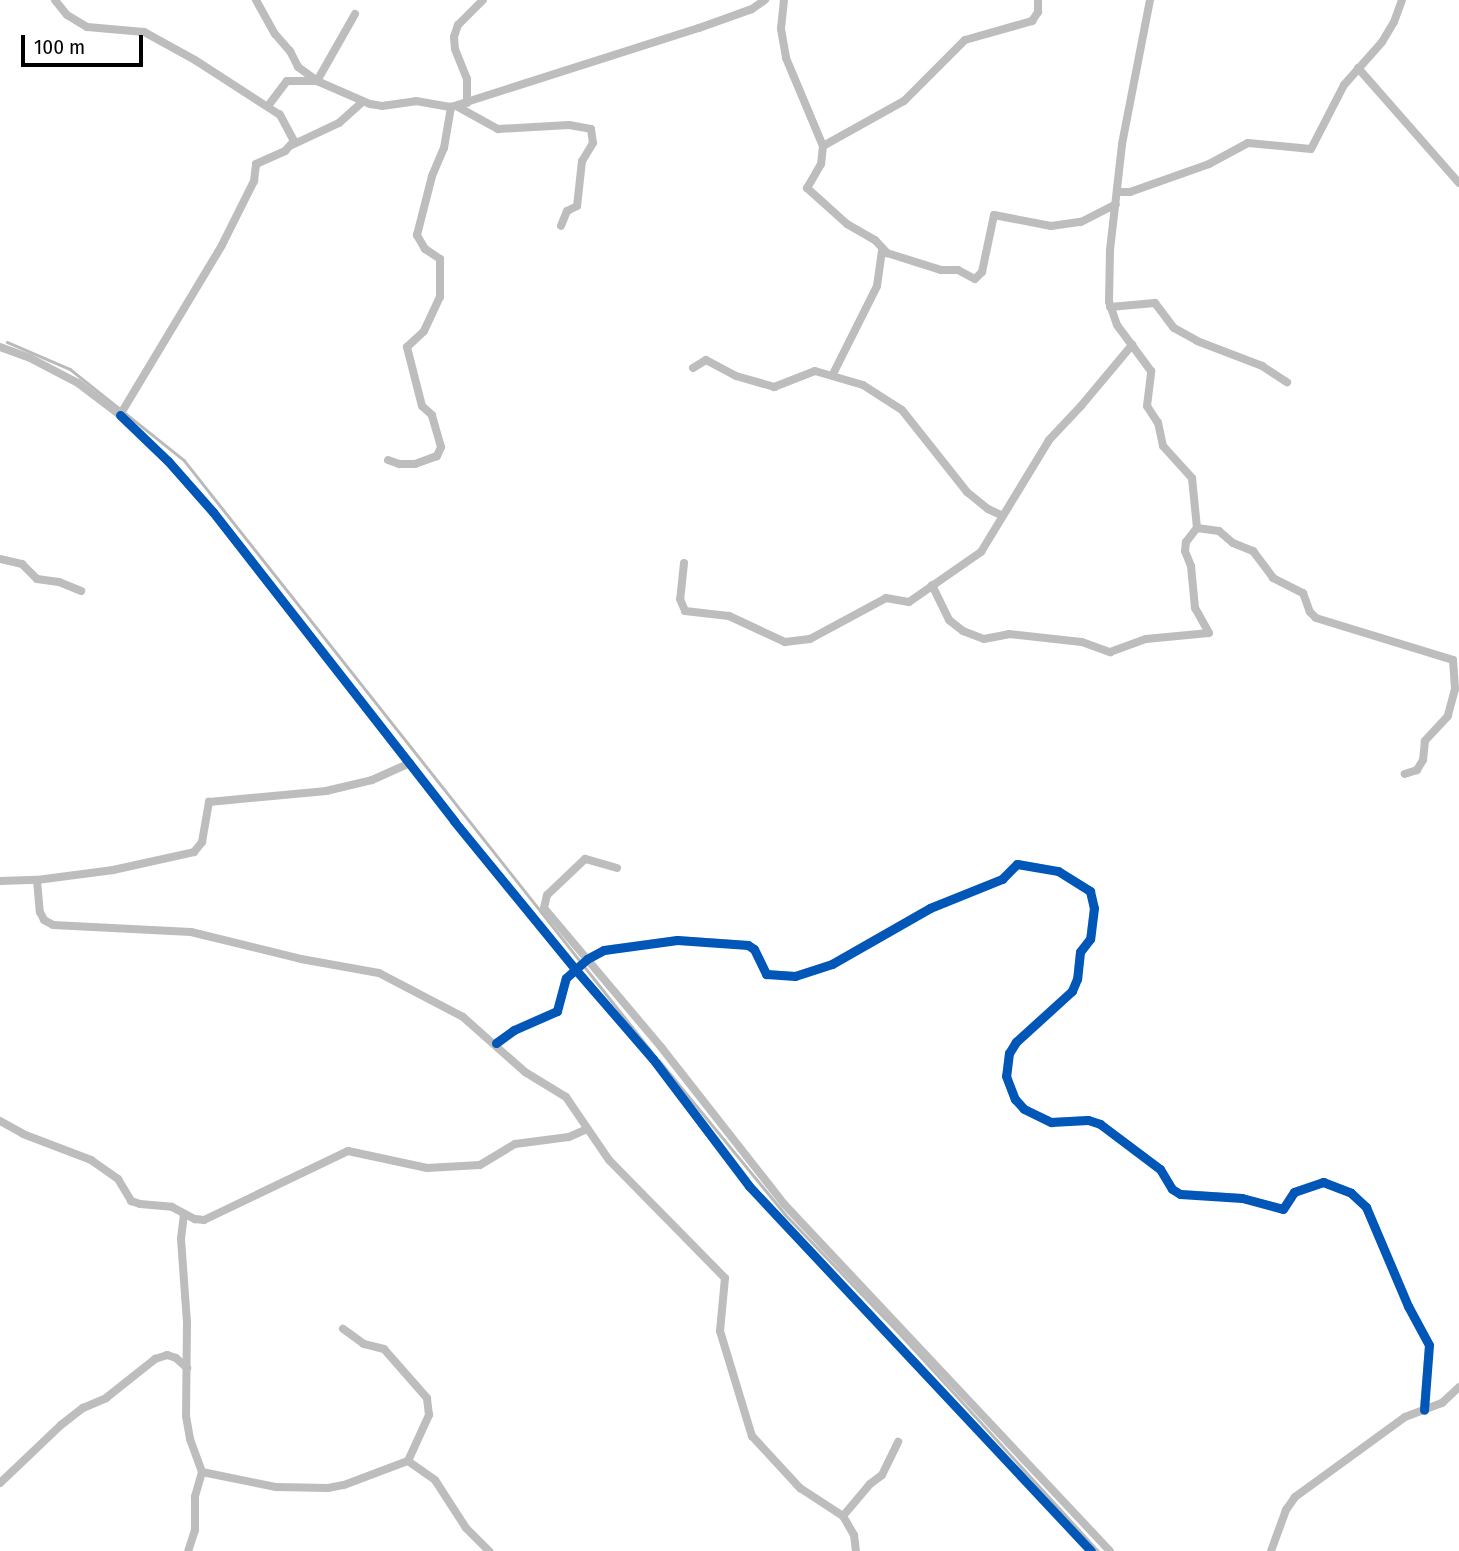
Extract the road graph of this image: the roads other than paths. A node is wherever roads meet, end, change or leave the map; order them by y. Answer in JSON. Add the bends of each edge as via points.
{"nodes":[{"id":1,"x":55,"y":0,"type":"edge"},
{"id":2,"x":256,"y":0,"type":"edge"},
{"id":3,"x":483,"y":0,"type":"edge"},
{"id":4,"x":765,"y":0,"type":"edge"},
{"id":5,"x":784,"y":0,"type":"edge"},
{"id":6,"x":1038,"y":0,"type":"edge"},
{"id":7,"x":1150,"y":0,"type":"edge"},
{"id":8,"x":1402,"y":0,"type":"edge"},
{"id":9,"x":355,"y":15,"type":"dead end"},
{"id":10,"x":1358,"y":68,"type":"junction"},
{"id":11,"x":317,"y":81,"type":"junction"},
{"id":12,"x":362,"y":102,"type":"junction"},
{"id":13,"x":467,"y":103,"type":"junction"},
{"id":14,"x":268,"y":106,"type":"junction"},
{"id":15,"x":454,"y":107,"type":"junction"},
{"id":16,"x":292,"y":145,"type":"junction"},
{"id":17,"x":823,"y":146,"type":"junction"},
{"id":18,"x":1459,"y":183,"type":"edge"},
{"id":19,"x":1118,"y":192,"type":"junction"},
{"id":20,"x":1115,"y":204,"type":"junction"},
{"id":21,"x":561,"y":226,"type":"dead end"},
{"id":22,"x":883,"y":249,"type":"junction"},
{"id":23,"x":1110,"y":307,"type":"junction"},
{"id":24,"x":1132,"y":345,"type":"junction"},
{"id":25,"x":0,"y":347,"type":"edge"},
{"id":26,"x":693,"y":368,"type":"dead end"},
{"id":27,"x":833,"y":374,"type":"junction"},
{"id":28,"x":1287,"y":382,"type":"dead end"},
{"id":29,"x":120,"y":414,"type":"junction"},
{"id":30,"x":388,"y":460,"type":"dead end"},
{"id":31,"x":1001,"y":514,"type":"junction"},
{"id":32,"x":1197,"y":528,"type":"junction"},
{"id":33,"x":0,"y":559,"type":"edge"},
{"id":34,"x":684,"y":563,"type":"dead end"},
{"id":35,"x":932,"y":585,"type":"junction"},
{"id":36,"x":80,"y":591,"type":"dead end"},
{"id":37,"x":410,"y":763,"type":"junction"},
{"id":38,"x":1405,"y":774,"type":"dead end"},
{"id":39,"x":617,"y":868,"type":"dead end"},
{"id":40,"x":37,"y":880,"type":"junction"},
{"id":41,"x":0,"y":881,"type":"edge"},
{"id":42,"x":581,"y":964,"type":"junction"},
{"id":43,"x":496,"y":1043,"type":"junction"},
{"id":44,"x":0,"y":1121,"type":"edge"},
{"id":45,"x":587,"y":1129,"type":"junction"},
{"id":46,"x":184,"y":1214,"type":"junction"},
{"id":47,"x":861,"y":1283,"type":"junction"},
{"id":48,"x":847,"y":1291,"type":"junction"},
{"id":49,"x":343,"y":1329,"type":"dead end"},
{"id":50,"x":187,"y":1368,"type":"junction"},
{"id":51,"x":1459,"y":1387,"type":"edge"},
{"id":52,"x":1424,"y":1410,"type":"junction"},
{"id":53,"x":898,"y":1442,"type":"dead end"},
{"id":54,"x":408,"y":1461,"type":"junction"},
{"id":55,"x":202,"y":1472,"type":"junction"},
{"id":56,"x":0,"y":1483,"type":"edge"},
{"id":57,"x":843,"y":1516,"type":"junction"},
{"id":58,"x":188,"y":1551,"type":"edge"},
{"id":59,"x":489,"y":1551,"type":"edge"},
{"id":60,"x":856,"y":1551,"type":"edge"},
{"id":61,"x":1091,"y":1551,"type":"edge"},
{"id":62,"x":1110,"y":1551,"type":"edge"},
{"id":63,"x":1271,"y":1551,"type":"edge"}],
"edges":[{"from":1,"to":14,"type":"street","via":[[67,15],[87,27],[144,32]]},
{"from":2,"to":11,"type":"street","via":[[298,67]]},
{"from":3,"to":13,"type":"street","via":[[458,24],[454,37],[467,79]]},
{"from":4,"to":13,"type":"street","via":[[699,29]]},
{"from":5,"to":17,"type":"street","via":[[781,29],[786,58]]},
{"from":6,"to":17,"type":"street","via":[[1038,12],[1025,25],[965,40],[904,101]]},
{"from":7,"to":19,"type":"street","via":[[1122,141]]},
{"from":8,"to":10,"type":"street","via":[[1382,42]]},
{"from":9,"to":11,"type":"street"},
{"from":10,"to":18,"type":"street"},
{"from":10,"to":19,"type":"street","via":[[1333,103],[1311,149],[1248,142],[1209,164],[1130,192]]},
{"from":11,"to":12,"type":"street"},
{"from":11,"to":14,"type":"street","via":[[287,81]]},
{"from":12,"to":15,"type":"street","via":[[382,106],[427,102]]},
{"from":12,"to":16,"type":"street","via":[[340,123]]},
{"from":13,"to":15,"type":"street"},
{"from":14,"to":16,"type":"street","via":[[286,122]]},
{"from":15,"to":21,"type":"street","via":[[498,129],[569,125],[591,129],[593,143],[582,161],[577,206],[567,211]]},
{"from":15,"to":30,"type":"street","via":[[417,235],[425,249],[440,259],[440,297],[424,331],[407,348],[422,406],[432,415],[441,447],[438,456],[415,464]]},
{"from":16,"to":29,"type":"street","via":[[256,164],[254,181],[234,222]]},
{"from":17,"to":22,"type":"street","via":[[822,159],[808,183],[809,192]]},
{"from":19,"to":20,"type":"street"},
{"from":20,"to":22,"type":"street","via":[[1081,222],[1051,226],[994,215],[982,272],[975,279]]},
{"from":20,"to":23,"type":"street"},
{"from":22,"to":27,"type":"street","via":[[877,286]]},
{"from":23,"to":24,"type":"street"},
{"from":23,"to":28,"type":"street","via":[[1155,303],[1174,328],[1262,366]]},
{"from":24,"to":31,"type":"street","via":[[1049,440]]},
{"from":24,"to":32,"type":"street","via":[[1153,376],[1147,406],[1158,423],[1163,446],[1192,478]]},
{"from":25,"to":29,"type":"street","via":[[72,379]]},
{"from":26,"to":27,"type":"street","via":[[706,360],[736,376],[774,387],[808,372]]},
{"from":27,"to":31,"type":"street","via":[[863,385],[902,410],[967,492]]},
{"from":29,"to":37,"type":"street","via":[[213,512]]},
{"from":31,"to":35,"type":"street","via":[[981,552]]},
{"from":32,"to":35,"type":"street","via":[[1185,551],[1195,608],[1208,634],[1146,639],[1110,653],[1082,642],[1009,634],[984,639],[949,620]]},
{"from":32,"to":38,"type":"street","via":[[1219,531],[1253,551],[1273,578],[1303,593],[1316,618],[1453,660],[1455,689],[1448,716],[1425,741],[1417,770]]},
{"from":33,"to":36,"type":"street","via":[[22,564],[41,581],[59,582]]},
{"from":34,"to":35,"type":"street","via":[[680,599],[685,611],[729,615],[785,642],[810,639],[887,598],[909,602]]},
{"from":37,"to":40,"type":"street","via":[[372,780],[326,791],[209,802],[202,842],[194,852]]},
{"from":37,"to":42,"type":"street"},
{"from":39,"to":42,"type":"street","via":[[585,859],[544,901],[544,908]]},
{"from":40,"to":41,"type":"street"},
{"from":40,"to":43,"type":"street","via":[[40,912],[53,925],[191,932],[301,959],[364,968],[463,1017]]},
{"from":42,"to":43,"type":"street","via":[[564,983],[557,1010]]},
{"from":42,"to":47,"type":"street","via":[[661,1047],[760,1176]]},
{"from":42,"to":48,"type":"street","via":[[749,1186]]},
{"from":42,"to":52,"type":"street","via":[[604,950],[684,940],[748,946],[766,974],[794,976],[827,967],[930,908],[1002,878],[1015,866],[1064,874],[1088,889],[1094,908],[1089,943],[1080,952],[1075,985],[1067,996],[1009,1052],[1006,1076],[1015,1099],[1024,1109],[1051,1122],[1088,1120],[1100,1125],[1154,1165],[1180,1194],[1242,1198],[1283,1209],[1294,1192],[1323,1182],[1351,1193],[1366,1207],[1408,1306],[1427,1338]]},
{"from":43,"to":45,"type":"street","via":[[525,1072],[572,1102]]},
{"from":44,"to":46,"type":"street","via":[[91,1160],[118,1179],[131,1201],[172,1207]]},
{"from":45,"to":46,"type":"street","via":[[569,1137],[515,1144],[480,1165],[427,1168],[348,1151],[204,1220]]},
{"from":45,"to":57,"type":"street","via":[[649,1204],[725,1278],[720,1331],[752,1436],[800,1488]]},
{"from":46,"to":50,"type":"street","via":[[181,1263]]},
{"from":47,"to":48,"type":"street"},
{"from":47,"to":62,"type":"street"},
{"from":48,"to":61,"type":"street"},
{"from":49,"to":54,"type":"street","via":[[363,1344],[384,1349],[427,1398],[429,1415]]},
{"from":50,"to":55,"type":"street","via":[[186,1416]]},
{"from":50,"to":56,"type":"street","via":[[167,1355],[155,1359],[106,1398],[61,1425]]},
{"from":51,"to":52,"type":"street"},
{"from":52,"to":63,"type":"street","via":[[1405,1417],[1295,1497]]},
{"from":53,"to":57,"type":"street","via":[[882,1475]]},
{"from":54,"to":55,"type":"street","via":[[344,1485],[316,1488],[276,1487]]},
{"from":54,"to":59,"type":"street","via":[[435,1480],[466,1528]]},
{"from":55,"to":58,"type":"street"},
{"from":57,"to":60,"type":"street","via":[[854,1535]]}]}
